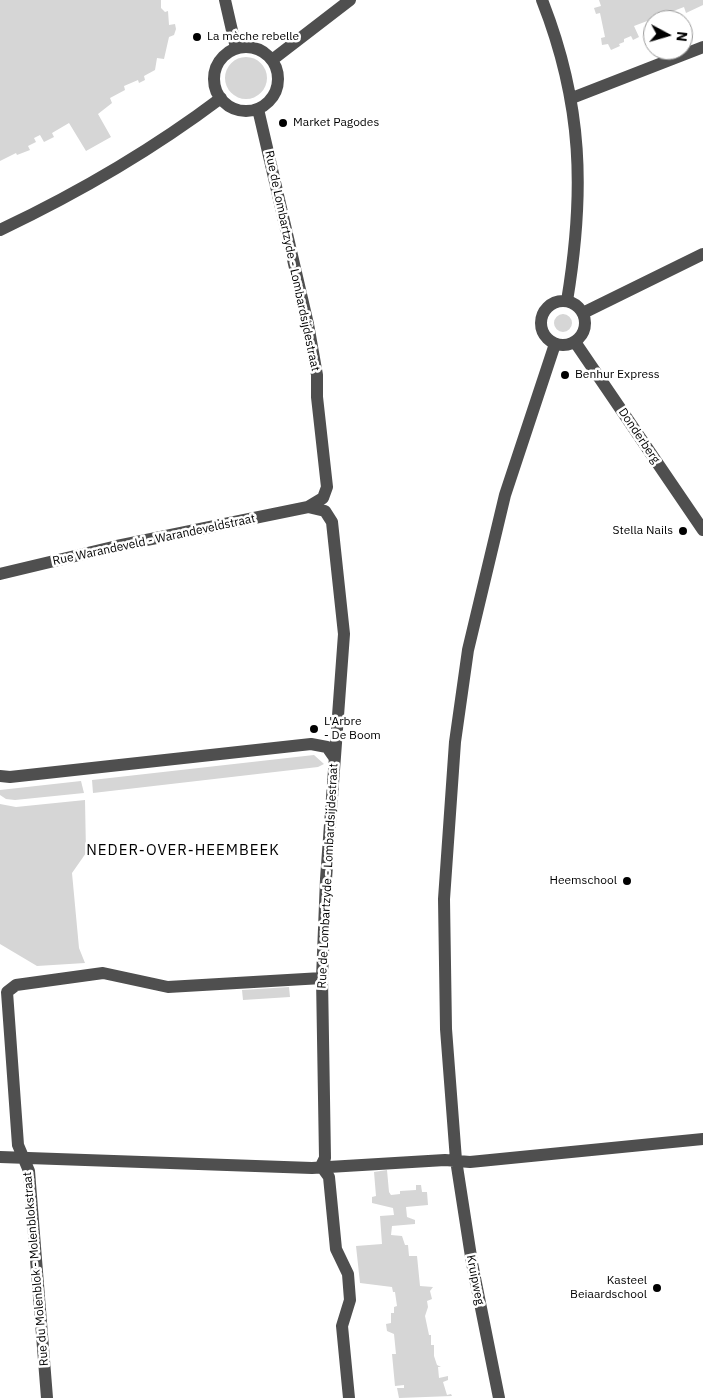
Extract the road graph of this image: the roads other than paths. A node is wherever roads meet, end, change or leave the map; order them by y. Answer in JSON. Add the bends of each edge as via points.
{"nodes":[{"id":1,"x":225,"y":0,"type":"edge"},
{"id":2,"x":350,"y":0,"type":"edge"},
{"id":3,"x":542,"y":0,"type":"edge"},
{"id":4,"x":703,"y":47,"type":"edge"},
{"id":5,"x":236,"y":48,"type":"junction"},
{"id":6,"x":272,"y":60,"type":"junction"},
{"id":7,"x":220,"y":98,"type":"junction"},
{"id":8,"x":572,"y":98,"type":"junction"},
{"id":9,"x":258,"y":109,"type":"junction"},
{"id":10,"x":0,"y":230,"type":"edge"},
{"id":11,"x":703,"y":254,"type":"edge"},
{"id":12,"x":567,"y":301,"type":"junction"},
{"id":13,"x":583,"y":313,"type":"junction"},
{"id":14,"x":575,"y":342,"type":"junction"},
{"id":15,"x":555,"y":344,"type":"junction"},
{"id":16,"x":308,"y":507,"type":"junction"},
{"id":17,"x":703,"y":530,"type":"edge"},
{"id":18,"x":0,"y":574,"type":"edge"},
{"id":19,"x":334,"y":758,"type":"junction"},
{"id":20,"x":0,"y":776,"type":"edge"},
{"id":21,"x":322,"y":978,"type":"junction"},
{"id":22,"x":703,"y":1139,"type":"edge"},
{"id":23,"x":0,"y":1157,"type":"edge"},
{"id":24,"x":23,"y":1158,"type":"junction"},
{"id":25,"x":456,"y":1160,"type":"junction"},
{"id":26,"x":321,"y":1166,"type":"junction"},
{"id":27,"x":47,"y":1398,"type":"edge"},
{"id":28,"x":349,"y":1398,"type":"edge"},
{"id":29,"x":499,"y":1398,"type":"edge"}],
"edges":[{"from":1,"to":5,"type":"street"},
{"from":2,"to":6,"type":"street"},
{"from":3,"to":8,"type":"street"},
{"from":4,"to":8,"type":"street"},
{"from":5,"to":6,"type":"street","via":[[252,47]]},
{"from":5,"to":7,"type":"street","via":[[222,58],[215,73],[214,82]]},
{"from":6,"to":9,"type":"street","via":[[278,73],[277,88],[270,101]]},
{"from":7,"to":9,"type":"street","via":[[233,108]]},
{"from":7,"to":10,"type":"street","via":[[107,174]]},
{"from":8,"to":12,"type":"street","via":[[579,191],[577,235]]},
{"from":9,"to":16,"type":"street","name":"Rue de Lombartzyde - Lombardsijdestraat","via":[[317,375],[316,395],[327,487],[323,498]]},
{"from":11,"to":13,"type":"street"},
{"from":12,"to":13,"type":"street"},
{"from":12,"to":15,"type":"street","via":[[548,306],[541,317],[545,337]]},
{"from":13,"to":14,"type":"street","via":[[585,326]]},
{"from":14,"to":15,"type":"street","via":[[564,346]]},
{"from":14,"to":17,"type":"street","name":"Donderberg"},
{"from":15,"to":25,"type":"street","name":"Kruipweg","via":[[491,547],[459,708],[443,929],[446,1029]]},
{"from":16,"to":18,"type":"street","name":"Rue Warandeveld - Warandeveldstraat"},
{"from":16,"to":19,"type":"street","name":"Rue de Lombartzyde - Lombardsijdestraat","via":[[324,511],[332,522],[343,620]]},
{"from":19,"to":20,"type":"street","via":[[327,747],[312,744]]},
{"from":19,"to":21,"type":"street","name":"Rue de Lombartzyde - Lombardsijdestraat"},
{"from":21,"to":24,"type":"street","name":"Rue du Molenblok - Molenblokstraat","via":[[168,987],[97,973],[16,985],[7,992],[18,1144]]},
{"from":21,"to":26,"type":"street","name":"Rue de Lombartzyde - Lombardsijdestraat","via":[[325,1158]]},
{"from":22,"to":25,"type":"street","via":[[470,1162]]},
{"from":23,"to":24,"type":"street"},
{"from":24,"to":26,"type":"street"},
{"from":24,"to":27,"type":"street","name":"Rue du Molenblok - Molenblokstraat","via":[[29,1172]]},
{"from":25,"to":26,"type":"street"},
{"from":25,"to":29,"type":"street","name":"Kruipweg","via":[[472,1264]]},
{"from":26,"to":28,"type":"street","via":[[329,1177],[336,1249],[348,1274],[350,1300],[342,1326]]}]}
